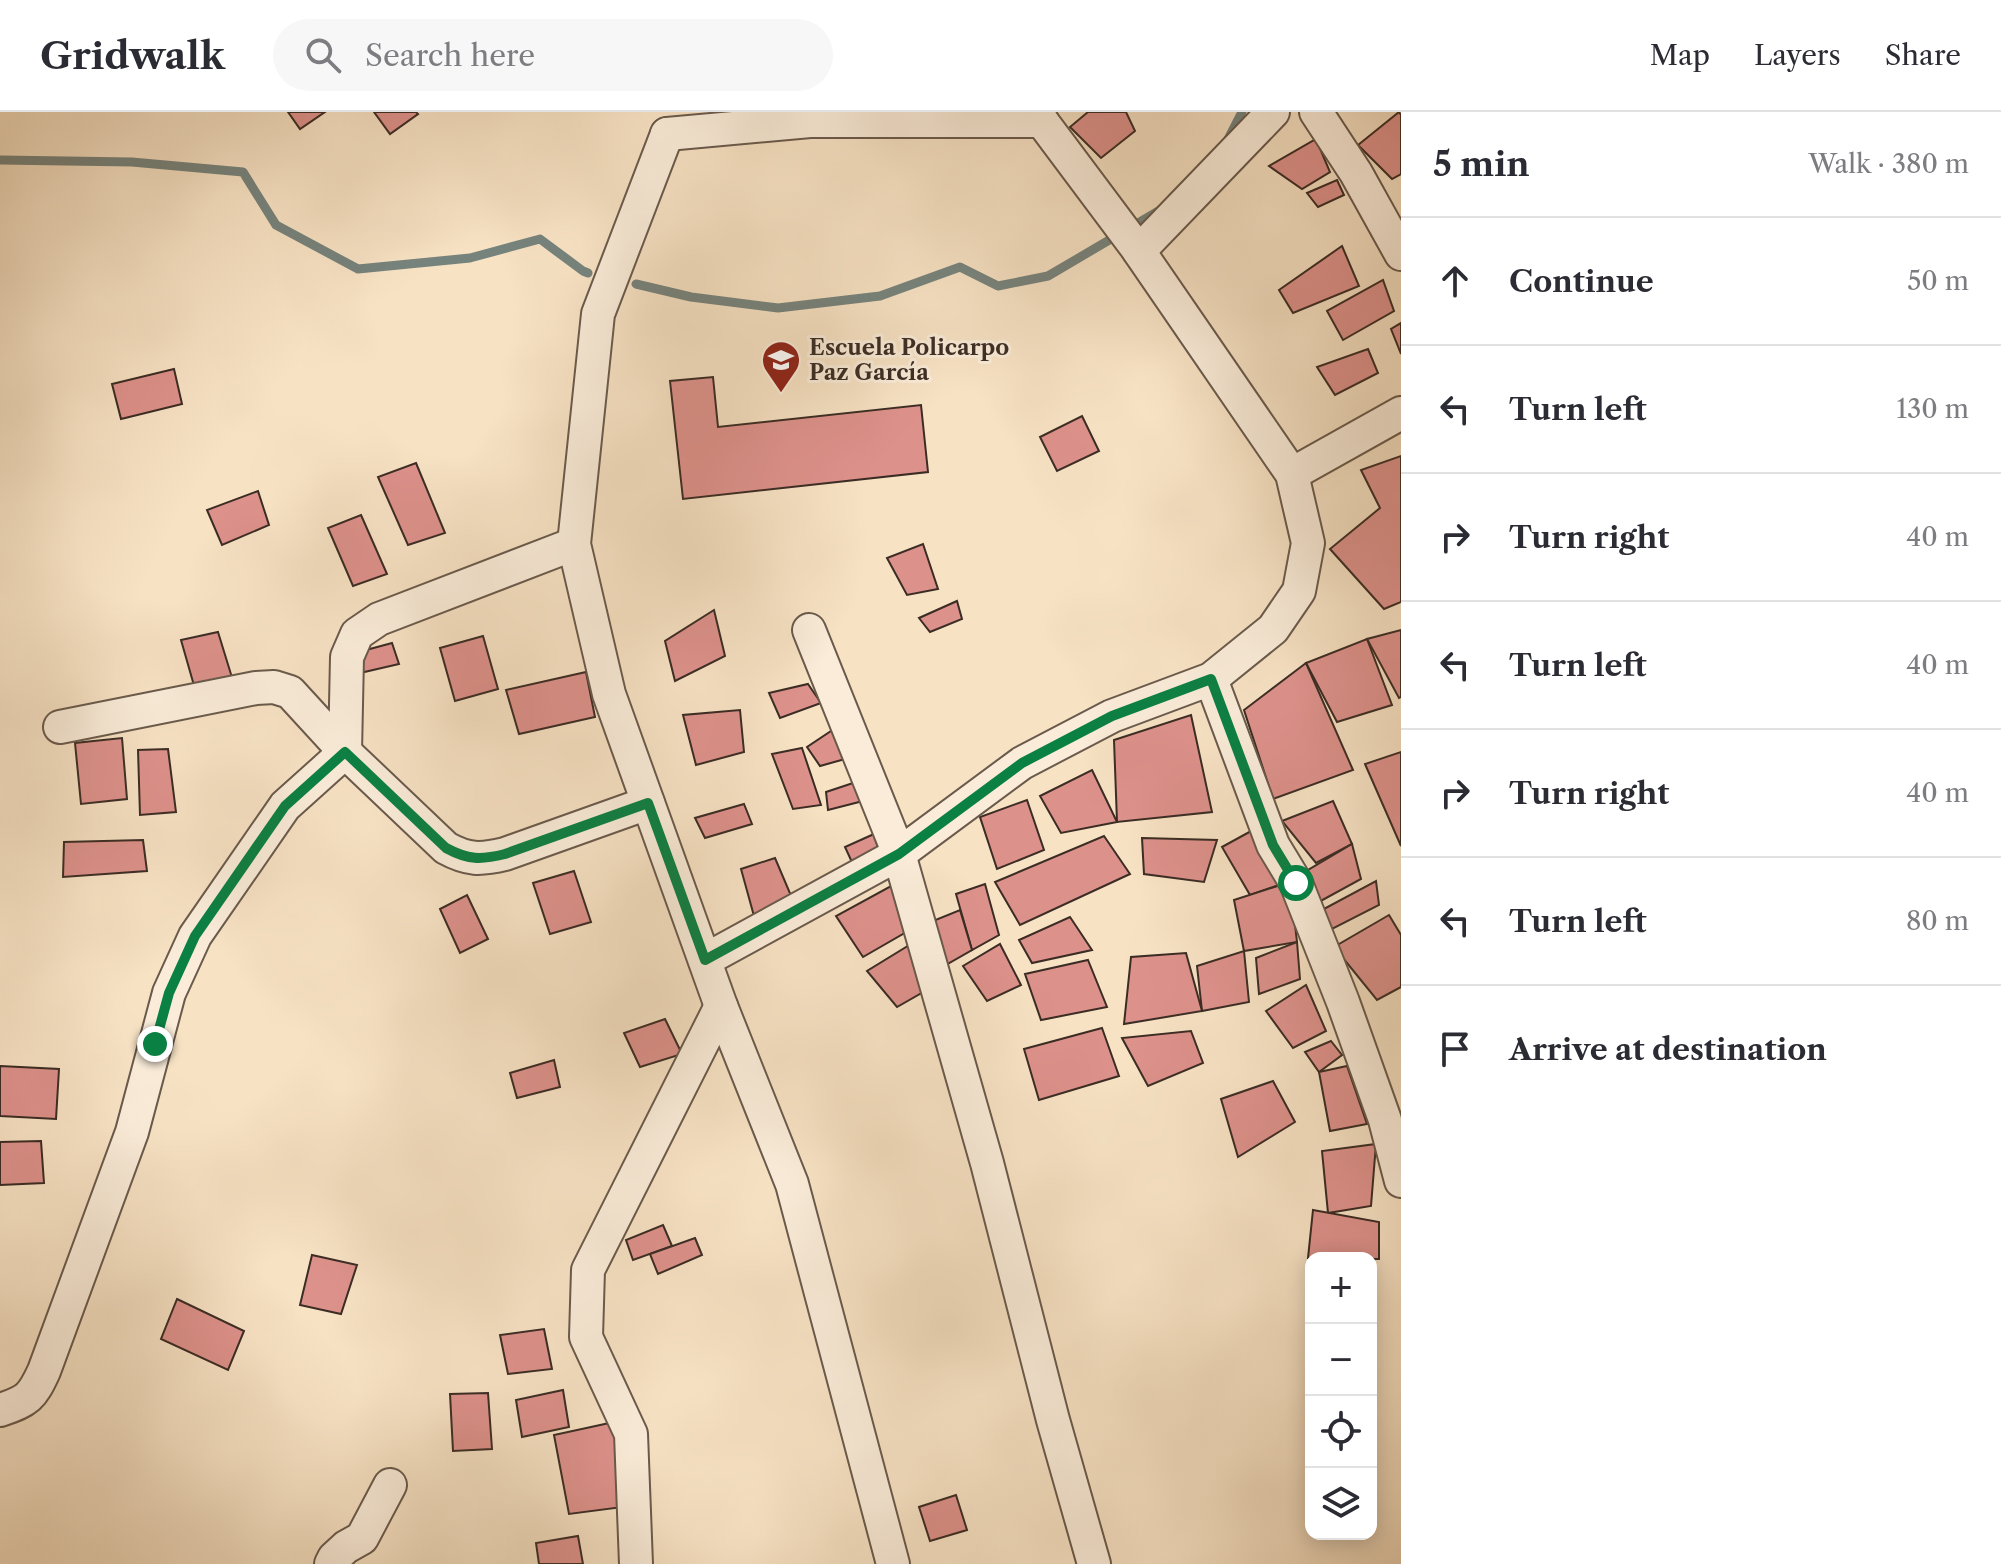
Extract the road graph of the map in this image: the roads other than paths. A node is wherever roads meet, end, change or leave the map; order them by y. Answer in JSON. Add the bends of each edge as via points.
{"nodes":[{"id":1,"x":1273,"y":112,"type":"edge"},
{"id":2,"x":1316,"y":112,"type":"edge"},
{"id":3,"x":806,"y":116,"type":"edge"},
{"id":4,"x":1038,"y":117,"type":"edge"},
{"id":5,"x":659,"y":123,"type":"edge"},
{"id":6,"x":1138,"y":249,"type":"junction"},
{"id":7,"x":1401,"y":254,"type":"edge"},
{"id":8,"x":1401,"y":413,"type":"edge"},
{"id":9,"x":1292,"y":474,"type":"junction"},
{"id":10,"x":574,"y":544,"type":"junction"},
{"id":11,"x":809,"y":630,"type":"dead end"},
{"id":12,"x":1211,"y":679,"type":"junction"},
{"id":13,"x":60,"y":727,"type":"dead end"},
{"id":14,"x":345,"y":752,"type":"junction"},
{"id":15,"x":648,"y":803,"type":"junction"},
{"id":16,"x":899,"y":854,"type":"junction"},
{"id":17,"x":705,"y":960,"type":"junction"},
{"id":18,"x":721,"y":1006,"type":"junction"},
{"id":19,"x":1401,"y":1181,"type":"edge"},
{"id":20,"x":0,"y":1410,"type":"edge"},
{"id":21,"x":390,"y":1485,"type":"dead end"},
{"id":22,"x":331,"y":1564,"type":"edge"},
{"id":23,"x":636,"y":1564,"type":"edge"},
{"id":24,"x":893,"y":1564,"type":"edge"},
{"id":25,"x":1094,"y":1564,"type":"edge"}],
"edges":[{"from":1,"to":6,"type":"street"},
{"from":2,"to":7,"type":"street"},
{"from":3,"to":4,"type":"street"},
{"from":3,"to":5,"type":"street"},
{"from":4,"to":6,"type":"street"},
{"from":5,"to":10,"type":"street","via":[[598,314]]},
{"from":6,"to":9,"type":"street"},
{"from":8,"to":9,"type":"street"},
{"from":9,"to":12,"type":"street","via":[[1308,543],[1299,591],[1273,629]]},
{"from":10,"to":14,"type":"street","via":[[379,619],[357,634],[347,657]]},
{"from":10,"to":15,"type":"street","via":[[609,694]]},
{"from":11,"to":16,"type":"street"},
{"from":12,"to":16,"type":"street","via":[[1112,716],[1022,763]]},
{"from":12,"to":19,"type":"street","via":[[1273,845],[1296,883],[1343,1002]]},
{"from":13,"to":14,"type":"street","via":[[274,687],[290,692]]},
{"from":14,"to":15,"type":"street","via":[[446,848],[461,856],[484,859],[505,854]]},
{"from":14,"to":20,"type":"street","via":[[285,806],[195,936],[169,993],[132,1132],[44,1371],[34,1394]]},
{"from":15,"to":17,"type":"street"},
{"from":16,"to":17,"type":"street"},
{"from":16,"to":25,"type":"street"},
{"from":17,"to":18,"type":"street"},
{"from":18,"to":23,"type":"street","via":[[588,1270],[586,1337],[631,1434]]},
{"from":18,"to":24,"type":"street","via":[[792,1184]]},
{"from":21,"to":22,"type":"street","via":[[362,1538]]}]}
